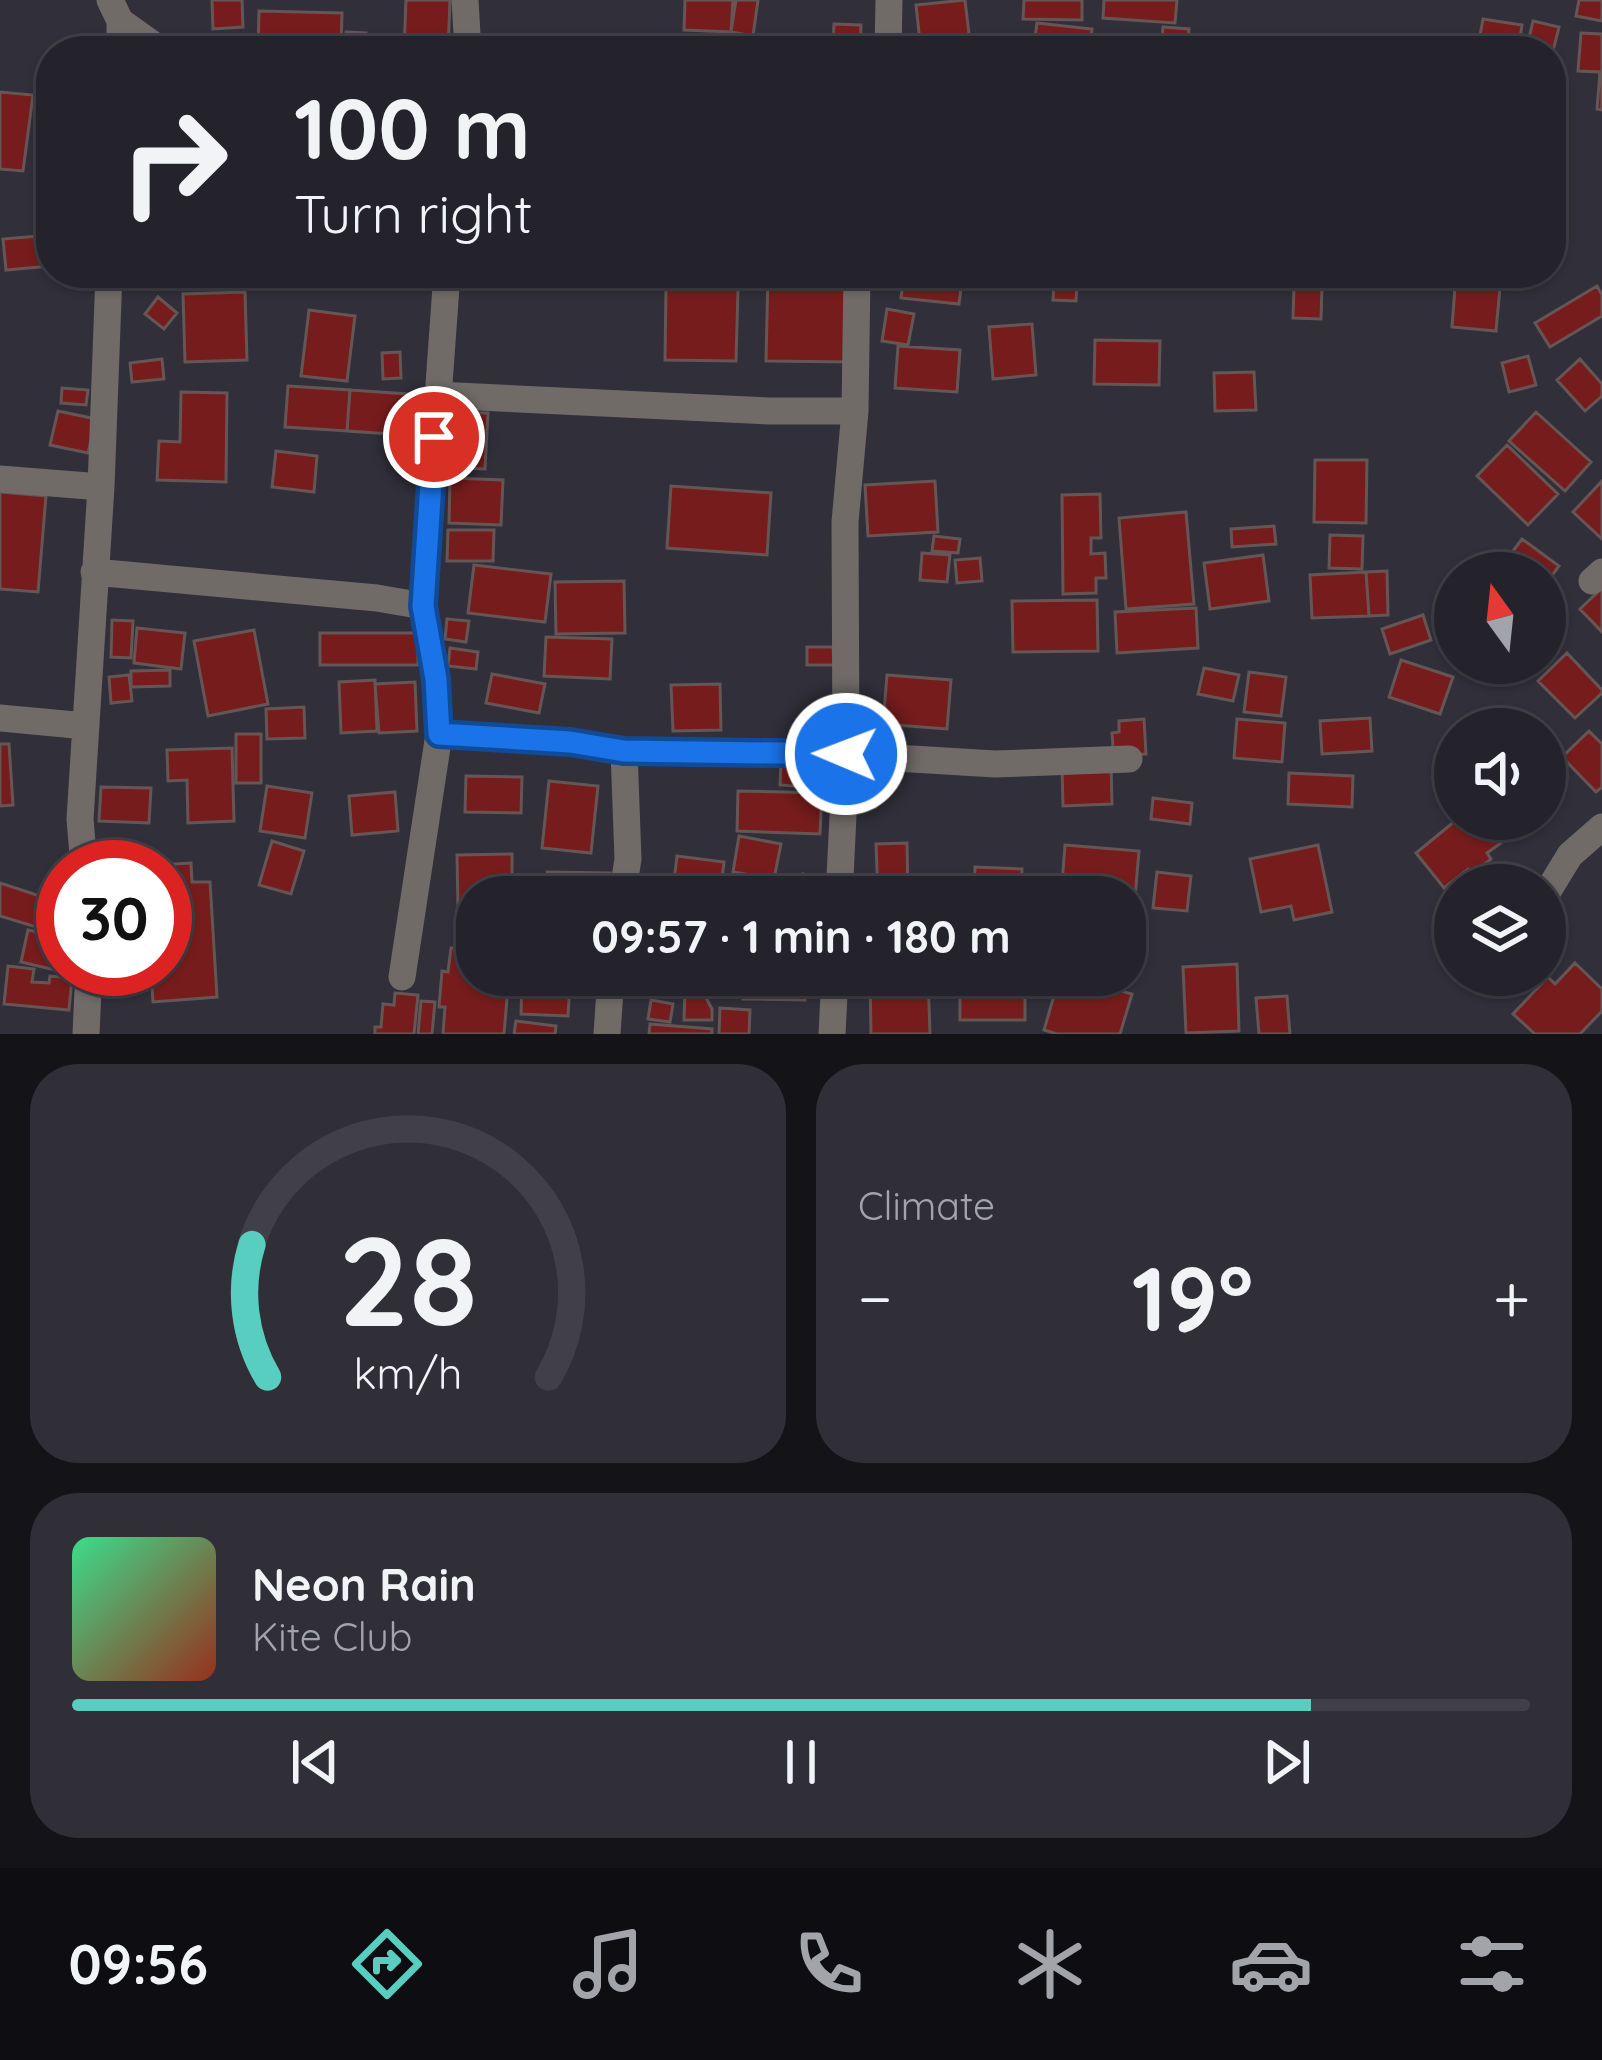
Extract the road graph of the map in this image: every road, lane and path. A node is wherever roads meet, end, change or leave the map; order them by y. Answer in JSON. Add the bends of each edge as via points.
{"nodes":[{"id":1,"x":465,"y":0,"type":"edge"},
{"id":2,"x":890,"y":0,"type":"edge"},
{"id":3,"x":115,"y":11,"type":"edge"},
{"id":4,"x":144,"y":36,"type":"edge"},
{"id":5,"x":467,"y":36,"type":"edge"},
{"id":6,"x":889,"y":36,"type":"edge"},
{"id":7,"x":108,"y":288,"type":"edge"},
{"id":8,"x":446,"y":288,"type":"edge"},
{"id":9,"x":857,"y":288,"type":"edge"},
{"id":10,"x":437,"y":395,"type":"junction"},
{"id":11,"x":856,"y":410,"type":"junction"},
{"id":12,"x":0,"y":479,"type":"edge"},
{"id":13,"x":100,"y":487,"type":"junction"},
{"id":14,"x":94,"y":572,"type":"junction"},
{"id":15,"x":423,"y":606,"type":"junction"},
{"id":16,"x":0,"y":718,"type":"edge"},
{"id":17,"x":86,"y":726,"type":"junction"},
{"id":18,"x":439,"y":734,"type":"junction"},
{"id":19,"x":624,"y":751,"type":"junction"},
{"id":20,"x":846,"y":754,"type":"junction"},
{"id":21,"x":1129,"y":759,"type":"dead end"},
{"id":22,"x":1602,"y":827,"type":"edge"},
{"id":23,"x":82,"y":840,"type":"edge"},
{"id":24,"x":1565,"y":864,"type":"edge"},
{"id":25,"x":625,"y":876,"type":"edge"},
{"id":26,"x":840,"y":876,"type":"edge"},
{"id":27,"x":402,"y":977,"type":"dead end"},
{"id":28,"x":88,"y":996,"type":"edge"},
{"id":29,"x":610,"y":996,"type":"edge"},
{"id":30,"x":834,"y":996,"type":"edge"},
{"id":31,"x":86,"y":1034,"type":"edge"},
{"id":32,"x":607,"y":1034,"type":"edge"},
{"id":33,"x":832,"y":1034,"type":"edge"}],
"edges":[{"from":1,"to":5,"type":"street"},
{"from":2,"to":6,"type":"street"},
{"from":3,"to":4,"type":"street"},
{"from":7,"to":13,"type":"street"},
{"from":8,"to":10,"type":"street"},
{"from":9,"to":11,"type":"street"},
{"from":10,"to":11,"type":"street"},
{"from":10,"to":15,"type":"street"},
{"from":11,"to":20,"type":"street","via":[[845,521]]},
{"from":12,"to":13,"type":"street"},
{"from":13,"to":14,"type":"street"},
{"from":14,"to":15,"type":"street"},
{"from":14,"to":17,"type":"street"},
{"from":15,"to":18,"type":"street"},
{"from":16,"to":17,"type":"street"},
{"from":17,"to":23,"type":"street"},
{"from":18,"to":19,"type":"street"},
{"from":18,"to":27,"type":"street"},
{"from":19,"to":20,"type":"street"},
{"from":19,"to":25,"type":"street"},
{"from":20,"to":21,"type":"street","via":[[995,764]]},
{"from":20,"to":26,"type":"street"},
{"from":22,"to":24,"type":"street"},
{"from":28,"to":31,"type":"street"},
{"from":29,"to":32,"type":"street"},
{"from":30,"to":33,"type":"street"}]}
